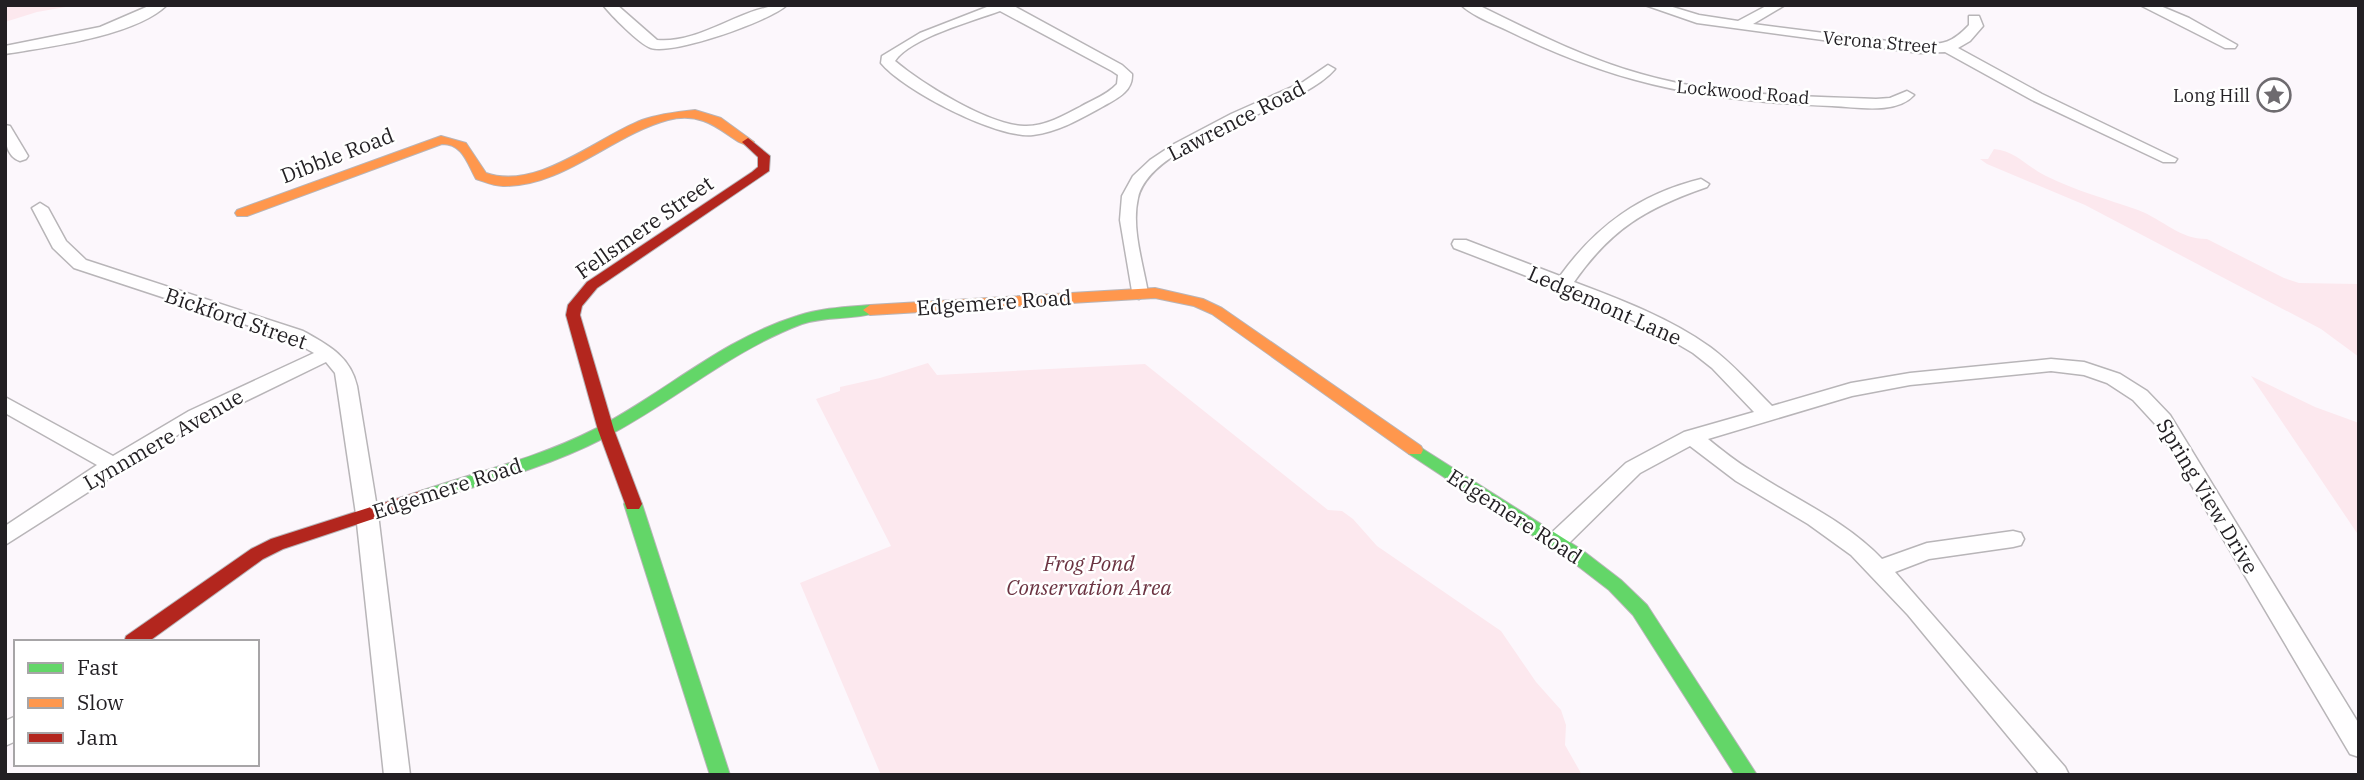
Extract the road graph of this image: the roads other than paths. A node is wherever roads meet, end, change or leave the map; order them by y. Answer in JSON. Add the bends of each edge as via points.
{"nodes":[{"id":1,"x":161,"y":5,"type":"edge"},
{"id":2,"x":609,"y":5,"type":"edge"},
{"id":3,"x":781,"y":5,"type":"edge"},
{"id":4,"x":1467,"y":5,"type":"edge"},
{"id":5,"x":1651,"y":5,"type":"edge"},
{"id":6,"x":1779,"y":5,"type":"edge"},
{"id":7,"x":2146,"y":5,"type":"edge"},
{"id":8,"x":1004,"y":6,"type":"edge"},
{"id":9,"x":1974,"y":19,"type":"dead end"},
{"id":10,"x":1739,"y":26,"type":"junction"},
{"id":11,"x":2230,"y":45,"type":"dead end"},
{"id":12,"x":1948,"y":48,"type":"junction"},
{"id":13,"x":5,"y":50,"type":"edge"},
{"id":14,"x":1328,"y":69,"type":"dead end"},
{"id":15,"x":1907,"y":95,"type":"dead end"},
{"id":16,"x":5,"y":129,"type":"edge"},
{"id":17,"x":448,"y":138,"type":"joint"},
{"id":18,"x":20,"y":156,"type":"dead end"},
{"id":19,"x":2169,"y":159,"type":"dead end"},
{"id":20,"x":1701,"y":184,"type":"dead end"},
{"id":21,"x":40,"y":208,"type":"dead end"},
{"id":22,"x":242,"y":213,"type":"dead end"},
{"id":23,"x":1460,"y":244,"type":"dead end"},
{"id":24,"x":1563,"y":284,"type":"junction"},
{"id":25,"x":1139,"y":293,"type":"junction"},
{"id":26,"x":327,"y":354,"type":"junction"},
{"id":27,"x":5,"y":404,"type":"edge"},
{"id":28,"x":1768,"y":414,"type":"junction"},
{"id":29,"x":606,"y":430,"type":"junction"},
{"id":30,"x":1691,"y":437,"type":"junction"},
{"id":31,"x":113,"y":465,"type":"junction"},
{"id":32,"x":367,"y":514,"type":"junction"},
{"id":33,"x":5,"y":537,"type":"edge"},
{"id":34,"x":2013,"y":539,"type":"dead end"},
{"id":35,"x":1556,"y":542,"type":"junction"},
{"id":36,"x":1880,"y":569,"type":"junction"},
{"id":37,"x":135,"y":640,"type":"edge"},
{"id":38,"x":2359,"y":746,"type":"edge"},
{"id":39,"x":397,"y":775,"type":"edge"},
{"id":40,"x":720,"y":775,"type":"edge"},
{"id":41,"x":1747,"y":775,"type":"edge"},
{"id":42,"x":2056,"y":775,"type":"edge"}],
"edges":[{"from":1,"to":13,"type":"street","via":[[94,34]]},
{"from":2,"to":3,"type":"street","via":[[660,46],[680,44]]},
{"from":4,"to":15,"type":"street","name":"Lockwood Road","via":[[1564,51],[1672,86],[1876,103]]},
{"from":5,"to":10,"type":"street","name":"Verona Street"},
{"from":6,"to":10,"type":"street"},
{"from":7,"to":11,"type":"street"},
{"from":8,"to":8,"type":"street","via":[[1117,68],[1125,74],[1124,86],[1060,122],[1023,131],[955,104],[888,63],[899,49]]},
{"from":9,"to":12,"type":"street","via":[[1976,26]]},
{"from":10,"to":12,"type":"street","name":"Verona Street","via":[[1920,49]]},
{"from":12,"to":19,"type":"street","name":"Verona Street","via":[[2048,103]]},
{"from":14,"to":25,"type":"street","name":"Lawrence Road","via":[[1308,85],[1166,153],[1140,176],[1130,195],[1129,211]]},
{"from":16,"to":18,"type":"street"},
{"from":17,"to":22,"type":"street","name":"Dibble Road"},
{"from":17,"to":29,"type":"street","name":"Fellsmere Street","via":[[461,141],[481,176],[498,183],[528,177],[653,121],[686,113],[709,118],[764,156],[764,168],[757,175],[611,271],[575,304],[576,330]]},
{"from":20,"to":24,"type":"street","via":[[1624,216],[1594,243]]},
{"from":21,"to":26,"type":"street","name":"Bickford Street","via":[[59,244],[80,264],[296,335]]},
{"from":23,"to":24,"type":"street","name":"Ledgemont Lane"},
{"from":24,"to":28,"type":"street","name":"Ledgemont Lane","via":[[1660,326],[1700,349]]},
{"from":25,"to":29,"type":"street","name":"Edgemere Road","via":[[826,313],[800,319]]},
{"from":25,"to":35,"type":"street","name":"Edgemere Road","via":[[1183,297],[1217,311],[1388,432]]},
{"from":26,"to":31,"type":"street","name":"Lynnmere Avenue","via":[[210,409]]},
{"from":26,"to":32,"type":"street","name":"Bickford Street","via":[[344,372]]},
{"from":27,"to":31,"type":"street"},
{"from":28,"to":30,"type":"street","name":"Spring View Drive"},
{"from":28,"to":38,"type":"street","name":"Spring View Drive","via":[[1910,379],[2051,365],[2091,369],[2124,383],[2154,408],[2173,435]]},
{"from":29,"to":32,"type":"street","name":"Edgemere Road","via":[[535,459]]},
{"from":29,"to":40,"type":"street","name":"Fellsmere Street","via":[[649,547]]},
{"from":30,"to":35,"type":"street","name":"Spring View Drive","via":[[1633,468]]},
{"from":30,"to":36,"type":"street","via":[[1743,476],[1836,531]]},
{"from":31,"to":33,"type":"street","name":"Lynnmere Avenue"},
{"from":32,"to":37,"type":"street","name":"Edgemere Road","via":[[257,554]]},
{"from":32,"to":39,"type":"street","name":"Bickford Street"},
{"from":34,"to":36,"type":"street","via":[[1927,551]]},
{"from":35,"to":41,"type":"street","name":"Edgemere Road","via":[[1590,564],[1640,610]]},
{"from":36,"to":42,"type":"street"}]}
